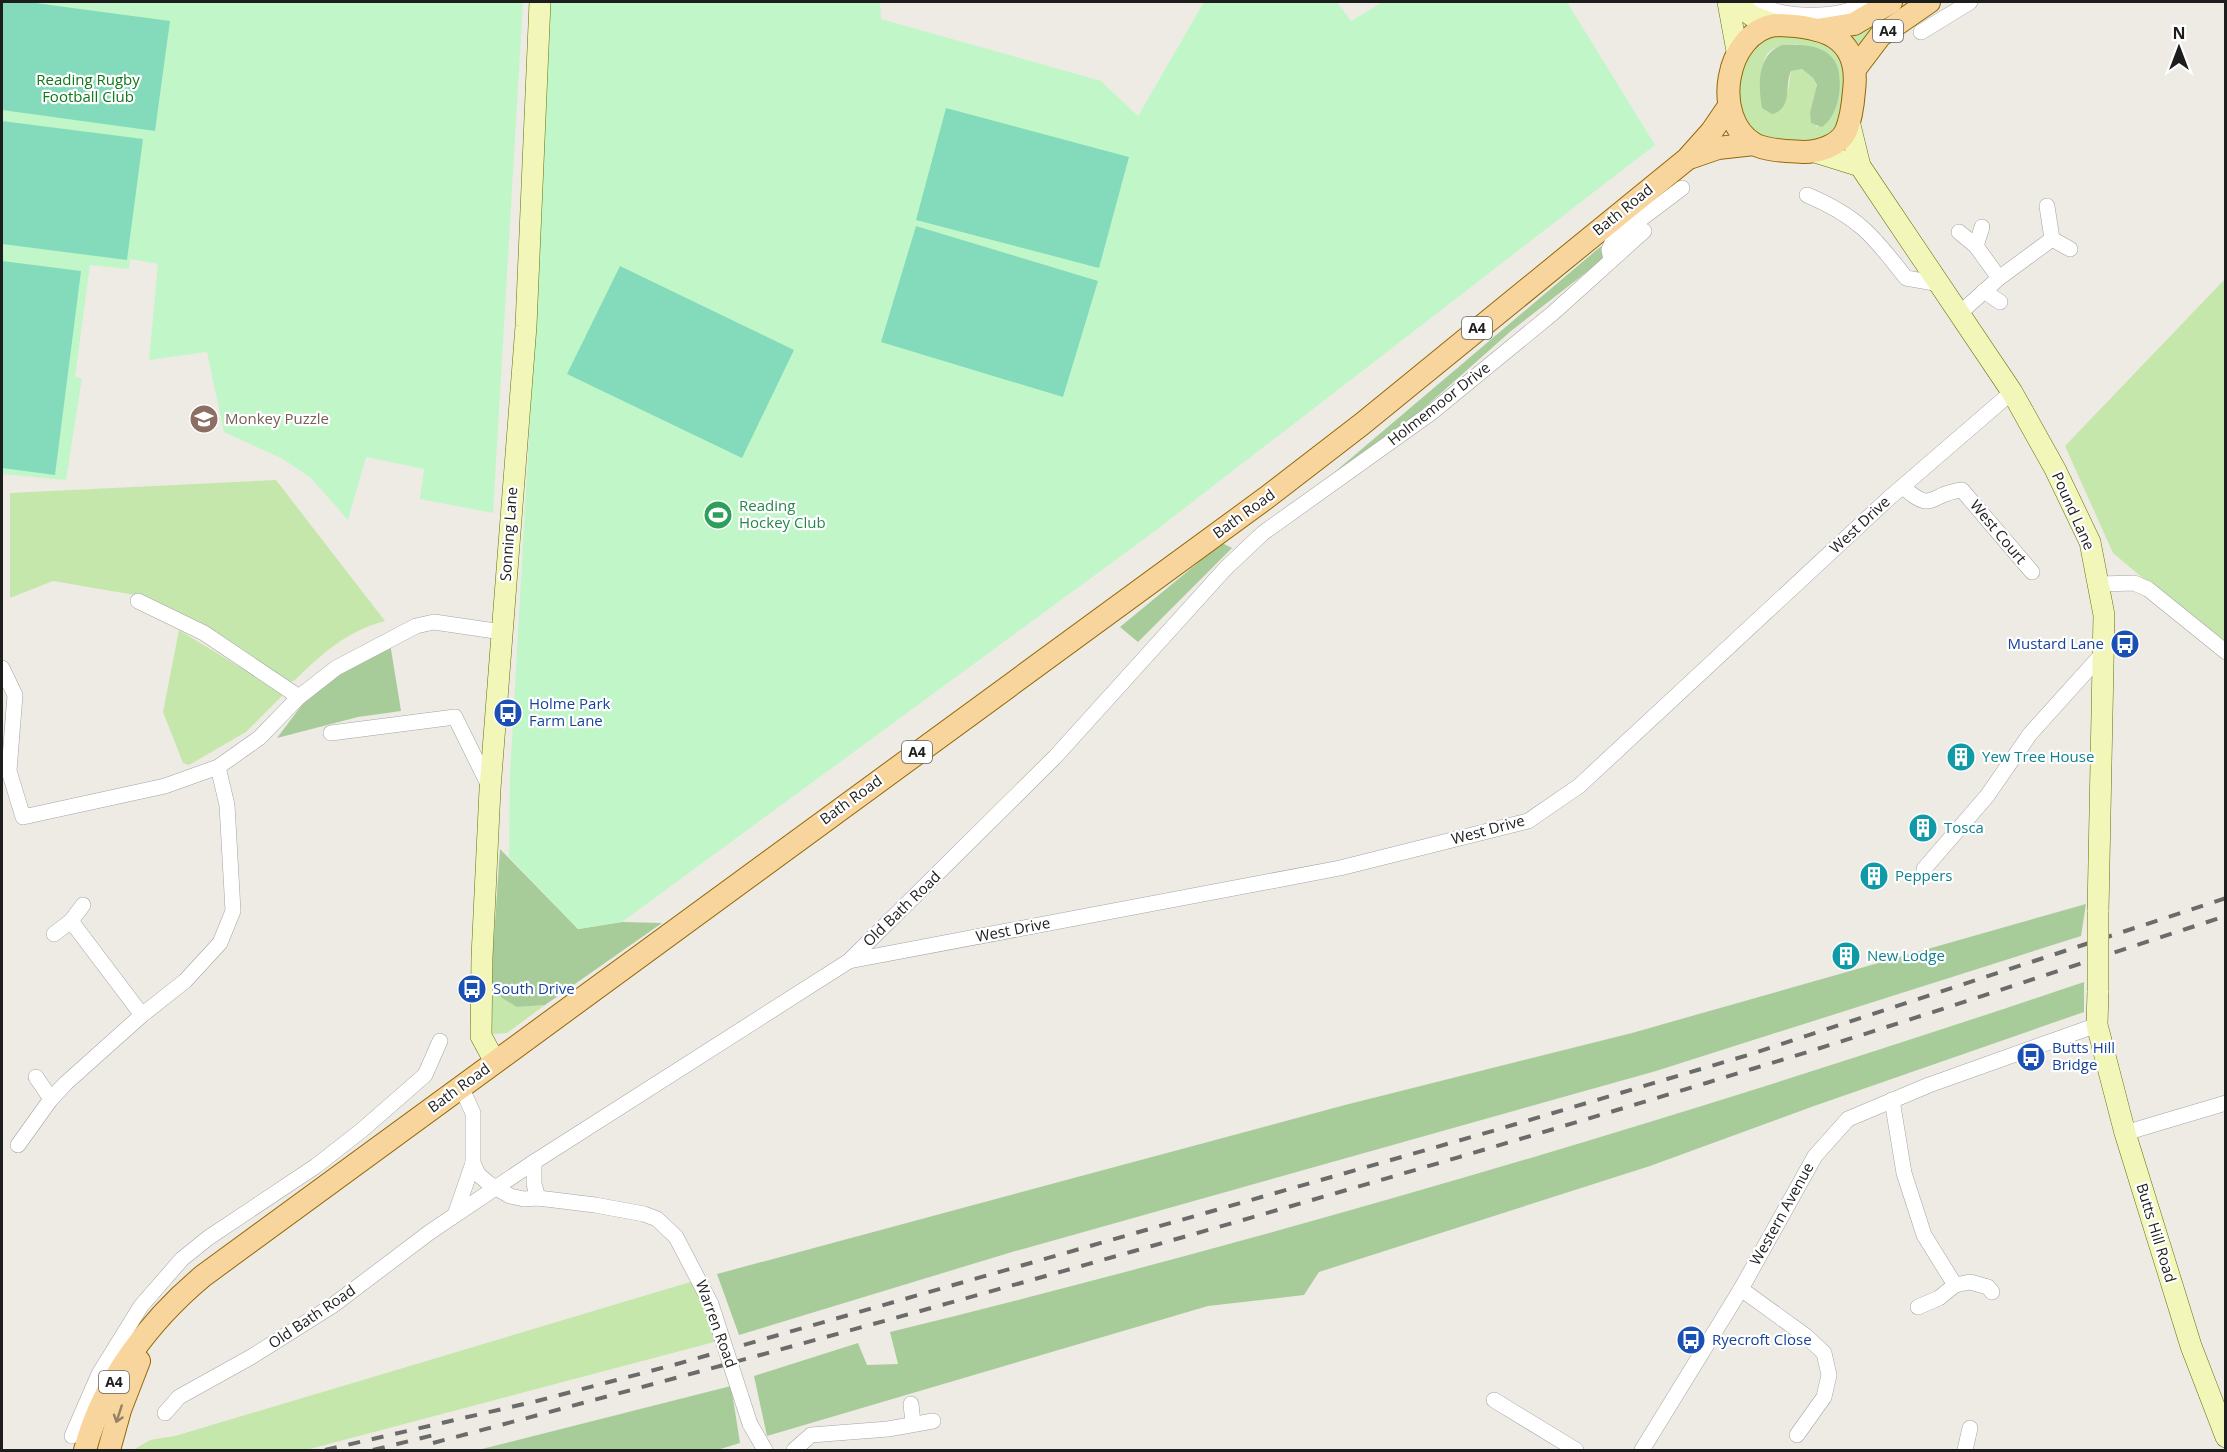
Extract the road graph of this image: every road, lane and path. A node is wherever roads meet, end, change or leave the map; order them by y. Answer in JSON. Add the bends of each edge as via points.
{"nodes":[{"id":1,"x":540,"y":2,"type":"edge"},
{"id":2,"x":1728,"y":2,"type":"edge"},
{"id":3,"x":1734,"y":2,"type":"edge"},
{"id":4,"x":1755,"y":2,"type":"edge"},
{"id":5,"x":1868,"y":2,"type":"edge"},
{"id":6,"x":1891,"y":2,"type":"edge"},
{"id":7,"x":1929,"y":2,"type":"edge"},
{"id":8,"x":1970,"y":2,"type":"edge"},
{"id":9,"x":1775,"y":25,"type":"junction"},
{"id":10,"x":1816,"y":30,"type":"junction"},
{"id":11,"x":1921,"y":32,"type":"dead end"},
{"id":12,"x":1737,"y":51,"type":"junction"},
{"id":13,"x":1855,"y":69,"type":"junction"},
{"id":14,"x":1729,"y":106,"type":"junction"},
{"id":15,"x":1849,"y":121,"type":"junction"},
{"id":16,"x":1754,"y":144,"type":"junction"},
{"id":17,"x":1815,"y":152,"type":"junction"},
{"id":18,"x":1687,"y":159,"type":"junction"},
{"id":19,"x":1860,"y":166,"type":"junction"},
{"id":20,"x":1682,"y":188,"type":"dead end"},
{"id":21,"x":1807,"y":195,"type":"dead end"},
{"id":22,"x":2047,"y":206,"type":"dead end"},
{"id":23,"x":1982,"y":227,"type":"dead end"},
{"id":24,"x":1644,"y":231,"type":"dead end"},
{"id":25,"x":1959,"y":232,"type":"dead end"},
{"id":26,"x":2052,"y":239,"type":"junction"},
{"id":27,"x":1976,"y":246,"type":"junction"},
{"id":28,"x":2070,"y":249,"type":"dead end"},
{"id":29,"x":1611,"y":258,"type":"junction"},
{"id":30,"x":1999,"y":278,"type":"junction"},
{"id":31,"x":1940,"y":284,"type":"junction"},
{"id":32,"x":1984,"y":291,"type":"junction"},
{"id":33,"x":2000,"y":302,"type":"dead end"},
{"id":34,"x":1960,"y":314,"type":"junction"},
{"id":35,"x":2012,"y":392,"type":"junction"},
{"id":36,"x":1903,"y":487,"type":"junction"},
{"id":37,"x":1266,"y":498,"type":"junction"},
{"id":38,"x":1282,"y":521,"type":"junction"},
{"id":39,"x":2032,"y":572,"type":"dead end"},
{"id":40,"x":2100,"y":584,"type":"junction"},
{"id":41,"x":138,"y":601,"type":"dead end"},
{"id":42,"x":502,"y":632,"type":"junction"},
{"id":43,"x":2226,"y":652,"type":"edge"},
{"id":44,"x":2103,"y":653,"type":"junction"},
{"id":45,"x":2,"y":668,"type":"edge"},
{"id":46,"x":299,"y":697,"type":"junction"},
{"id":47,"x":331,"y":733,"type":"dead end"},
{"id":48,"x":218,"y":767,"type":"junction"},
{"id":49,"x":490,"y":789,"type":"junction"},
{"id":50,"x":1924,"y":869,"type":"dead end"},
{"id":51,"x":83,"y":905,"type":"dead end"},
{"id":52,"x":71,"y":921,"type":"junction"},
{"id":53,"x":54,"y":934,"type":"dead end"},
{"id":54,"x":849,"y":961,"type":"junction"},
{"id":55,"x":142,"y":1015,"type":"junction"},
{"id":56,"x":2097,"y":1025,"type":"junction"},
{"id":57,"x":440,"y":1041,"type":"dead end"},
{"id":58,"x":495,"y":1062,"type":"junction"},
{"id":59,"x":36,"y":1077,"type":"dead end"},
{"id":60,"x":461,"y":1087,"type":"junction"},
{"id":61,"x":51,"y":1099,"type":"junction"},
{"id":62,"x":1892,"y":1100,"type":"junction"},
{"id":63,"x":2226,"y":1103,"type":"edge"},
{"id":64,"x":2125,"y":1133,"type":"junction"},
{"id":65,"x":18,"y":1145,"type":"dead end"},
{"id":66,"x":534,"y":1162,"type":"junction"},
{"id":67,"x":473,"y":1163,"type":"junction"},
{"id":68,"x":497,"y":1187,"type":"junction"},
{"id":69,"x":538,"y":1198,"type":"junction"},
{"id":70,"x":455,"y":1215,"type":"junction"},
{"id":71,"x":208,"y":1238,"type":"junction"},
{"id":72,"x":225,"y":1258,"type":"junction"},
{"id":73,"x":1955,"y":1285,"type":"junction"},
{"id":74,"x":1741,"y":1288,"type":"junction"},
{"id":75,"x":1992,"y":1292,"type":"dead end"},
{"id":76,"x":1918,"y":1306,"type":"dead end"},
{"id":77,"x":158,"y":1322,"type":"junction"},
{"id":78,"x":1494,"y":1400,"type":"dead end"},
{"id":79,"x":910,"y":1404,"type":"dead end"},
{"id":80,"x":165,"y":1413,"type":"dead end"},
{"id":81,"x":933,"y":1420,"type":"dead end"},
{"id":82,"x":913,"y":1423,"type":"junction"},
{"id":83,"x":2223,"y":1426,"type":"edge"},
{"id":84,"x":1970,"y":1428,"type":"dead end"},
{"id":85,"x":1797,"y":1435,"type":"dead end"},
{"id":86,"x":79,"y":1443,"type":"edge"},
{"id":87,"x":109,"y":1450,"type":"edge"},
{"id":88,"x":765,"y":1450,"type":"edge"},
{"id":89,"x":794,"y":1450,"type":"edge"},
{"id":90,"x":1576,"y":1450,"type":"edge"},
{"id":91,"x":1642,"y":1450,"type":"edge"},
{"id":92,"x":1965,"y":1450,"type":"edge"}],
"edges":[{"from":1,"to":42,"type":"street","name":"Sonning Lane","via":[[526,326]]},
{"from":2,"to":12,"type":"street"},
{"from":3,"to":9,"type":"street","via":[[1752,16]]},
{"from":4,"to":5,"type":"street","via":[[1773,9],[1823,16],[1850,11]]},
{"from":6,"to":10,"type":"main road","number":"A4","via":[[1854,24]]},
{"from":7,"to":13,"type":"main road","number":"A4","via":[[1880,36]]},
{"from":8,"to":11,"type":"street"},
{"from":9,"to":10,"type":"main road"},
{"from":9,"to":12,"type":"main road","via":[[1751,34]]},
{"from":10,"to":13,"type":"main road","via":[[1845,45]]},
{"from":12,"to":14,"type":"main road"},
{"from":13,"to":15,"type":"main road"},
{"from":14,"to":16,"type":"main road","via":[[1739,130]]},
{"from":14,"to":18,"type":"main road","name":"Bath Road","number":"A4"},
{"from":15,"to":17,"type":"main road","via":[[1841,138]]},
{"from":15,"to":19,"type":"street","name":"Pound Lane"},
{"from":16,"to":17,"type":"main road"},
{"from":16,"to":18,"type":"main road","name":"Bath Road","number":"A4","via":[[1718,147]]},
{"from":17,"to":19,"type":"street"},
{"from":18,"to":37,"type":"main road","name":"Bath Road","number":"A4"},
{"from":19,"to":31,"type":"street","name":"Pound Lane"},
{"from":20,"to":29,"type":"street","name":"Holmemoor Drive","via":[[1613,240]]},
{"from":21,"to":31,"type":"street","via":[[1840,209],[1876,238],[1906,278]]},
{"from":22,"to":26,"type":"street"},
{"from":23,"to":27,"type":"street"},
{"from":24,"to":29,"type":"street","name":"Holmemoor Drive"},
{"from":25,"to":27,"type":"street"},
{"from":26,"to":28,"type":"street"},
{"from":26,"to":30,"type":"street"},
{"from":27,"to":30,"type":"street"},
{"from":29,"to":38,"type":"street","name":"Holmemoor Drive","via":[[1554,313],[1431,413]]},
{"from":30,"to":32,"type":"street"},
{"from":31,"to":34,"type":"street","name":"Pound Lane"},
{"from":32,"to":33,"type":"street"},
{"from":32,"to":34,"type":"street"},
{"from":34,"to":35,"type":"street","name":"Pound Lane"},
{"from":35,"to":36,"type":"street","name":"West Drive"},
{"from":35,"to":40,"type":"street","name":"Pound Lane","via":[[2090,542]]},
{"from":36,"to":39,"type":"street","name":"West Court","via":[[1918,501],[1925,502],[1947,491],[1962,490]]},
{"from":36,"to":54,"type":"street","name":"West Drive","via":[[1630,741],[1579,786],[1528,820],[1340,868]]},
{"from":37,"to":38,"type":"street"},
{"from":37,"to":58,"type":"main road","name":"Bath Road","number":"A4"},
{"from":38,"to":54,"type":"street","name":"Old Bath Road","via":[[1263,532],[1225,569],[1055,757]]},
{"from":40,"to":43,"type":"street","via":[[2134,583],[2148,589]]},
{"from":40,"to":44,"type":"street","name":"Pound Lane"},
{"from":41,"to":46,"type":"street","via":[[204,633]]},
{"from":42,"to":46,"type":"street","via":[[434,622],[416,626],[336,668]]},
{"from":42,"to":49,"type":"street","name":"Sonning Lane"},
{"from":44,"to":50,"type":"street","via":[[2045,717],[1987,796]]},
{"from":44,"to":56,"type":"street","name":"Pound Lane","bridge":true},
{"from":45,"to":48,"type":"street","via":[[15,695],[9,771],[24,817],[165,786]]},
{"from":46,"to":48,"type":"street","via":[[259,738]]},
{"from":47,"to":49,"type":"street","via":[[455,717]]},
{"from":48,"to":55,"type":"street","via":[[227,806],[233,911],[220,943],[185,981]]},
{"from":49,"to":58,"type":"street","name":"Sonning Lane","via":[[481,1036]]},
{"from":51,"to":52,"type":"street"},
{"from":52,"to":53,"type":"street"},
{"from":52,"to":55,"type":"street"},
{"from":54,"to":66,"type":"street","name":"Old Bath Road"},
{"from":55,"to":61,"type":"street"},
{"from":56,"to":62,"type":"street","name":"Western Avenue"},
{"from":56,"to":64,"type":"street","name":"Butts Hill Road"},
{"from":57,"to":71,"type":"street","via":[[425,1075],[362,1130],[316,1167]]},
{"from":58,"to":60,"type":"main road","name":"Bath Road","number":"A4"},
{"from":59,"to":61,"type":"street"},
{"from":60,"to":67,"type":"street","via":[[473,1113]]},
{"from":60,"to":72,"type":"main road","name":"Bath Road","number":"A4"},
{"from":61,"to":65,"type":"street"},
{"from":62,"to":73,"type":"street","via":[[1904,1173],[1924,1235]]},
{"from":62,"to":74,"type":"street","name":"Western Avenue","via":[[1848,1119],[1815,1156]]},
{"from":63,"to":64,"type":"street"},
{"from":64,"to":83,"type":"street","name":"Butts Hill Road","via":[[2191,1346]]},
{"from":66,"to":68,"type":"street","name":"Old Bath Road"},
{"from":66,"to":69,"type":"street"},
{"from":67,"to":68,"type":"street","name":"Warren Road","via":[[478,1174]]},
{"from":67,"to":70,"type":"street"},
{"from":68,"to":69,"type":"street","name":"Warren Road","via":[[517,1198]]},
{"from":68,"to":70,"type":"street","name":"Old Bath Road"},
{"from":69,"to":88,"type":"street","name":"Warren Road","bridge":true,"via":[[644,1214],[657,1219],[676,1236],[711,1304],[750,1424]]},
{"from":70,"to":80,"type":"street","name":"Old Bath Road","via":[[332,1306],[179,1397]]},
{"from":71,"to":72,"type":"street"},
{"from":71,"to":86,"type":"street","via":[[182,1259],[141,1306],[99,1374]]},
{"from":72,"to":77,"type":"main road","name":"Bath Road","number":"A4","via":[[194,1283]]},
{"from":73,"to":75,"type":"street","via":[[1970,1282]]},
{"from":73,"to":76,"type":"street","via":[[1939,1298]]},
{"from":74,"to":85,"type":"street","via":[[1824,1353],[1829,1375],[1824,1396],[1805,1413]]},
{"from":74,"to":91,"type":"street","name":"Western Avenue"},
{"from":77,"to":86,"type":"main road","name":"Bath Road","number":"A4","via":[[118,1373]]},
{"from":77,"to":87,"type":"main road","number":"A4","one_way":true,"via":[[130,1382]]},
{"from":78,"to":90,"type":"street"},
{"from":79,"to":82,"type":"street"},
{"from":81,"to":82,"type":"street"},
{"from":82,"to":89,"type":"street","via":[[888,1429],[811,1435]]},
{"from":84,"to":92,"type":"street"}]}
